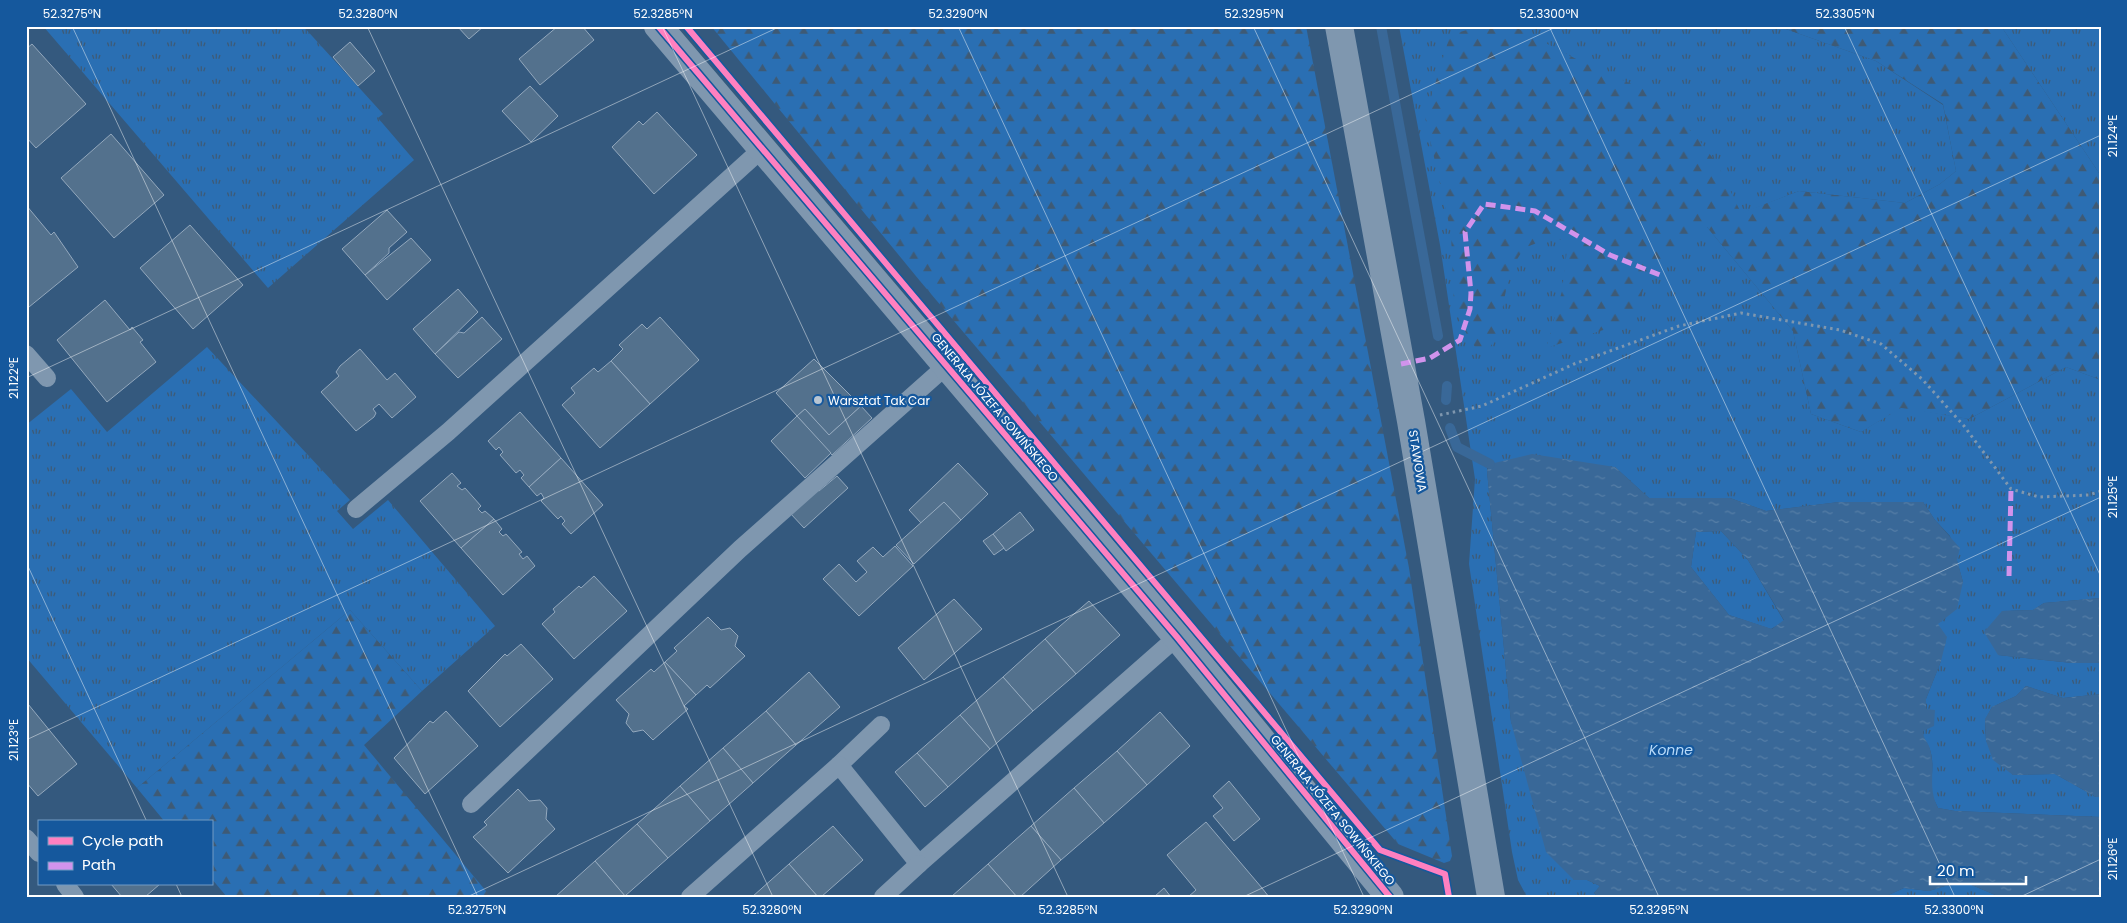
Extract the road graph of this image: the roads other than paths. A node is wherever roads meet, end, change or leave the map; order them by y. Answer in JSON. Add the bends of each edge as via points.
{"nodes":[{"id":1,"x":658,"y":26,"type":"edge"},
{"id":2,"x":1339,"y":26,"type":"edge"},
{"id":3,"x":763,"y":148,"type":"junction"},
{"id":4,"x":26,"y":354,"type":"edge"},
{"id":5,"x":945,"y":367,"type":"junction"},
{"id":6,"x":47,"y":378,"type":"dead end"},
{"id":7,"x":356,"y":508,"type":"dead end"},
{"id":8,"x":1177,"y":637,"type":"junction"},
{"id":9,"x":881,"y":725,"type":"dead end"},
{"id":10,"x":839,"y":766,"type":"junction"},
{"id":11,"x":471,"y":804,"type":"dead end"},
{"id":12,"x":26,"y":838,"type":"edge"},
{"id":13,"x":38,"y":852,"type":"edge"},
{"id":14,"x":919,"y":864,"type":"junction"},
{"id":15,"x":67,"y":886,"type":"edge"},
{"id":16,"x":75,"y":897,"type":"edge"},
{"id":17,"x":690,"y":897,"type":"edge"},
{"id":18,"x":882,"y":897,"type":"edge"},
{"id":19,"x":1390,"y":897,"type":"edge"},
{"id":20,"x":1491,"y":897,"type":"edge"}],
"edges":[{"from":1,"to":3,"type":"street","name":"GENERAŁA JÓZEFA SOWIŃSKIEGO"},
{"from":2,"to":20,"type":"street","name":"STAWOWA","via":[[1411,421]]},
{"from":3,"to":5,"type":"street","name":"GENERAŁA JÓZEFA SOWIŃSKIEGO"},
{"from":3,"to":7,"type":"lane","via":[[448,432]]},
{"from":4,"to":6,"type":"lane"},
{"from":5,"to":8,"type":"street","name":"GENERAŁA JÓZEFA SOWIŃSKIEGO"},
{"from":5,"to":11,"type":"lane","via":[[740,550]]},
{"from":8,"to":14,"type":"lane"},
{"from":8,"to":19,"type":"street","name":"GENERAŁA JÓZEFA SOWIŃSKIEGO"},
{"from":9,"to":10,"type":"lane"},
{"from":10,"to":14,"type":"lane"},
{"from":10,"to":17,"type":"lane"},
{"from":12,"to":13,"type":"lane"},
{"from":14,"to":18,"type":"lane"},
{"from":15,"to":16,"type":"lane"}]}
